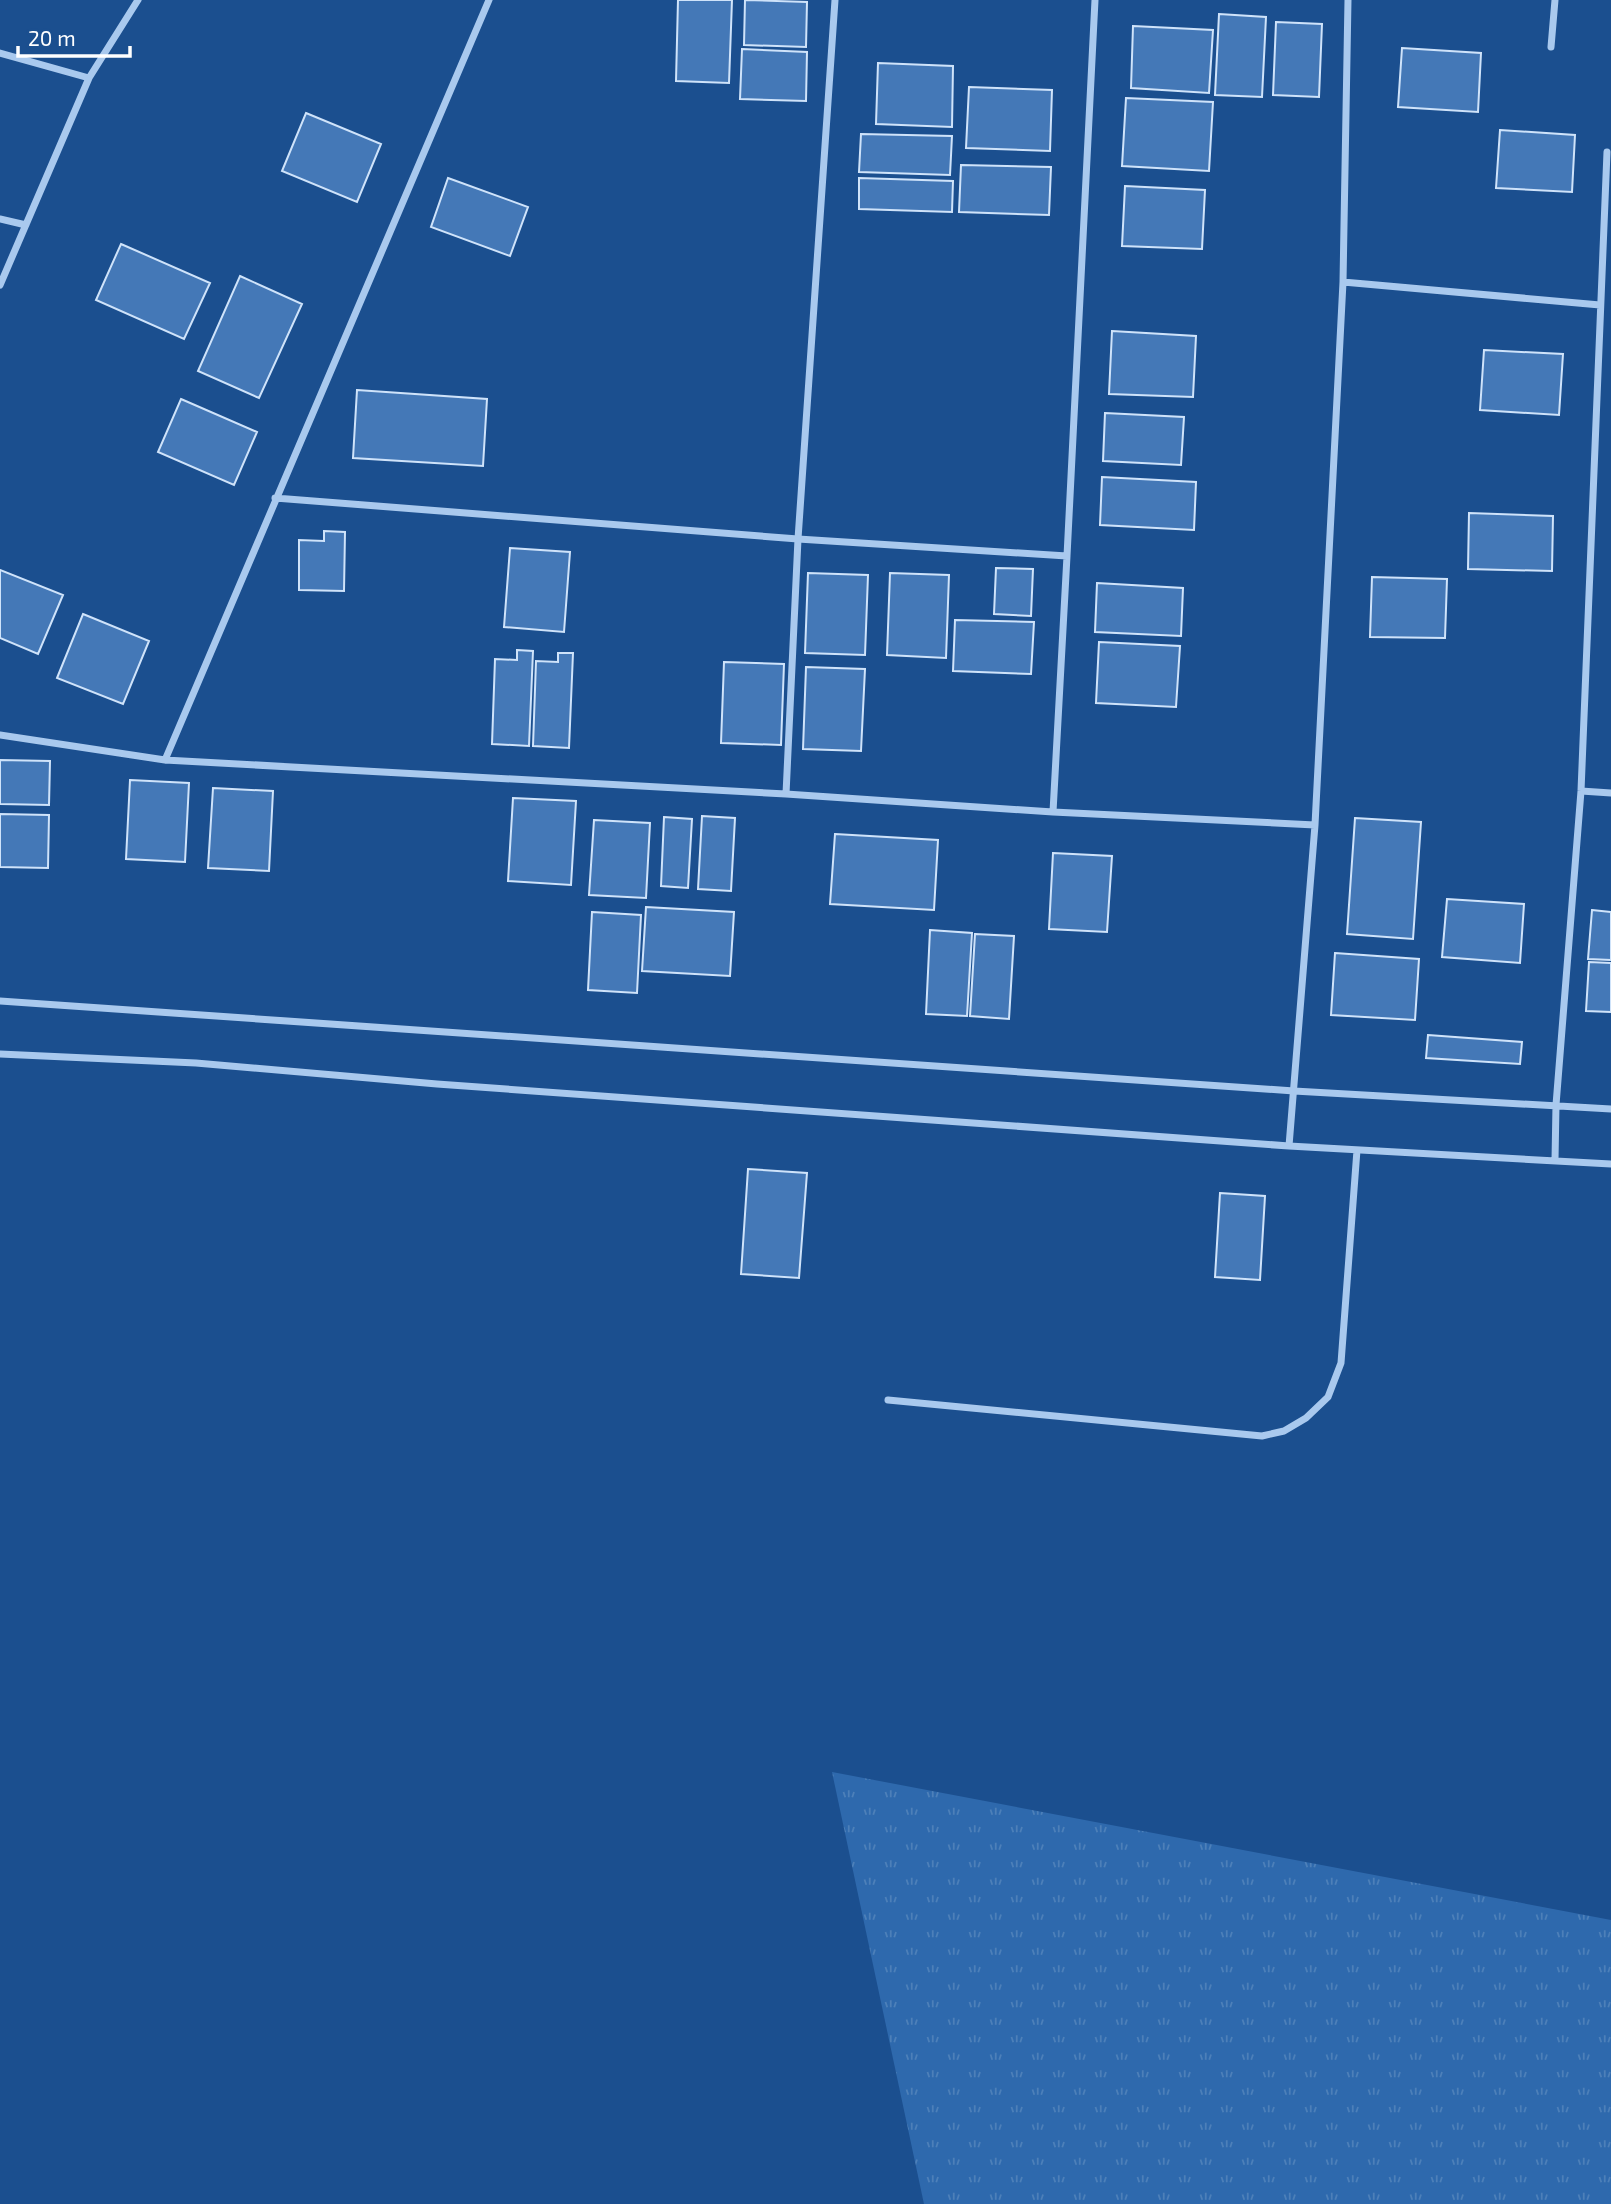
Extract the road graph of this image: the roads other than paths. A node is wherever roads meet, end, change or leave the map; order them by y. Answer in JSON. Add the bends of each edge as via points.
{"nodes":[{"id":1,"x":138,"y":0,"type":"edge"},
{"id":2,"x":489,"y":0,"type":"edge"},
{"id":3,"x":835,"y":0,"type":"edge"},
{"id":4,"x":1095,"y":0,"type":"edge"},
{"id":5,"x":1348,"y":0,"type":"edge"},
{"id":6,"x":1555,"y":0,"type":"edge"},
{"id":7,"x":1550,"y":47,"type":"dead end"},
{"id":8,"x":0,"y":53,"type":"edge"},
{"id":9,"x":89,"y":78,"type":"junction"},
{"id":10,"x":1607,"y":152,"type":"dead end"},
{"id":11,"x":0,"y":219,"type":"edge"},
{"id":12,"x":26,"y":225,"type":"junction"},
{"id":13,"x":1343,"y":282,"type":"junction"},
{"id":14,"x":0,"y":285,"type":"edge"},
{"id":15,"x":1600,"y":305,"type":"junction"},
{"id":16,"x":275,"y":498,"type":"junction"},
{"id":17,"x":798,"y":539,"type":"junction"},
{"id":18,"x":1067,"y":556,"type":"junction"},
{"id":19,"x":0,"y":735,"type":"edge"},
{"id":20,"x":165,"y":760,"type":"junction"},
{"id":21,"x":1581,"y":791,"type":"junction"},
{"id":22,"x":1611,"y":793,"type":"edge"},
{"id":23,"x":786,"y":794,"type":"junction"},
{"id":24,"x":1053,"y":812,"type":"junction"},
{"id":25,"x":1315,"y":825,"type":"junction"},
{"id":26,"x":0,"y":1001,"type":"edge"},
{"id":27,"x":0,"y":1054,"type":"edge"},
{"id":28,"x":1294,"y":1091,"type":"junction"},
{"id":29,"x":1556,"y":1105,"type":"junction"},
{"id":30,"x":1611,"y":1110,"type":"edge"},
{"id":31,"x":1289,"y":1146,"type":"junction"},
{"id":32,"x":1357,"y":1150,"type":"junction"},
{"id":33,"x":1555,"y":1160,"type":"junction"},
{"id":34,"x":1611,"y":1164,"type":"edge"},
{"id":35,"x":888,"y":1400,"type":"dead end"}],
"edges":[{"from":1,"to":9,"type":"street"},
{"from":2,"to":16,"type":"street"},
{"from":3,"to":17,"type":"street"},
{"from":4,"to":18,"type":"street"},
{"from":5,"to":13,"type":"street"},
{"from":6,"to":7,"type":"street"},
{"from":8,"to":9,"type":"street"},
{"from":9,"to":12,"type":"street"},
{"from":10,"to":15,"type":"street"},
{"from":11,"to":12,"type":"street"},
{"from":12,"to":14,"type":"street"},
{"from":13,"to":15,"type":"street"},
{"from":13,"to":25,"type":"street"},
{"from":15,"to":21,"type":"street"},
{"from":16,"to":17,"type":"street"},
{"from":16,"to":20,"type":"street"},
{"from":17,"to":18,"type":"street"},
{"from":17,"to":23,"type":"street"},
{"from":18,"to":24,"type":"street"},
{"from":19,"to":20,"type":"street"},
{"from":20,"to":23,"type":"street"},
{"from":21,"to":22,"type":"street"},
{"from":21,"to":29,"type":"street"},
{"from":23,"to":24,"type":"street"},
{"from":24,"to":25,"type":"street"},
{"from":25,"to":28,"type":"street"},
{"from":26,"to":28,"type":"street"},
{"from":27,"to":31,"type":"street","via":[[196,1063]]},
{"from":28,"to":29,"type":"street"},
{"from":28,"to":31,"type":"street"},
{"from":29,"to":30,"type":"street"},
{"from":29,"to":33,"type":"street"},
{"from":31,"to":32,"type":"street"},
{"from":32,"to":33,"type":"street"},
{"from":32,"to":35,"type":"street","via":[[1341,1363],[1328,1397],[1283,1431],[1262,1436]]},
{"from":33,"to":34,"type":"street"}]}
